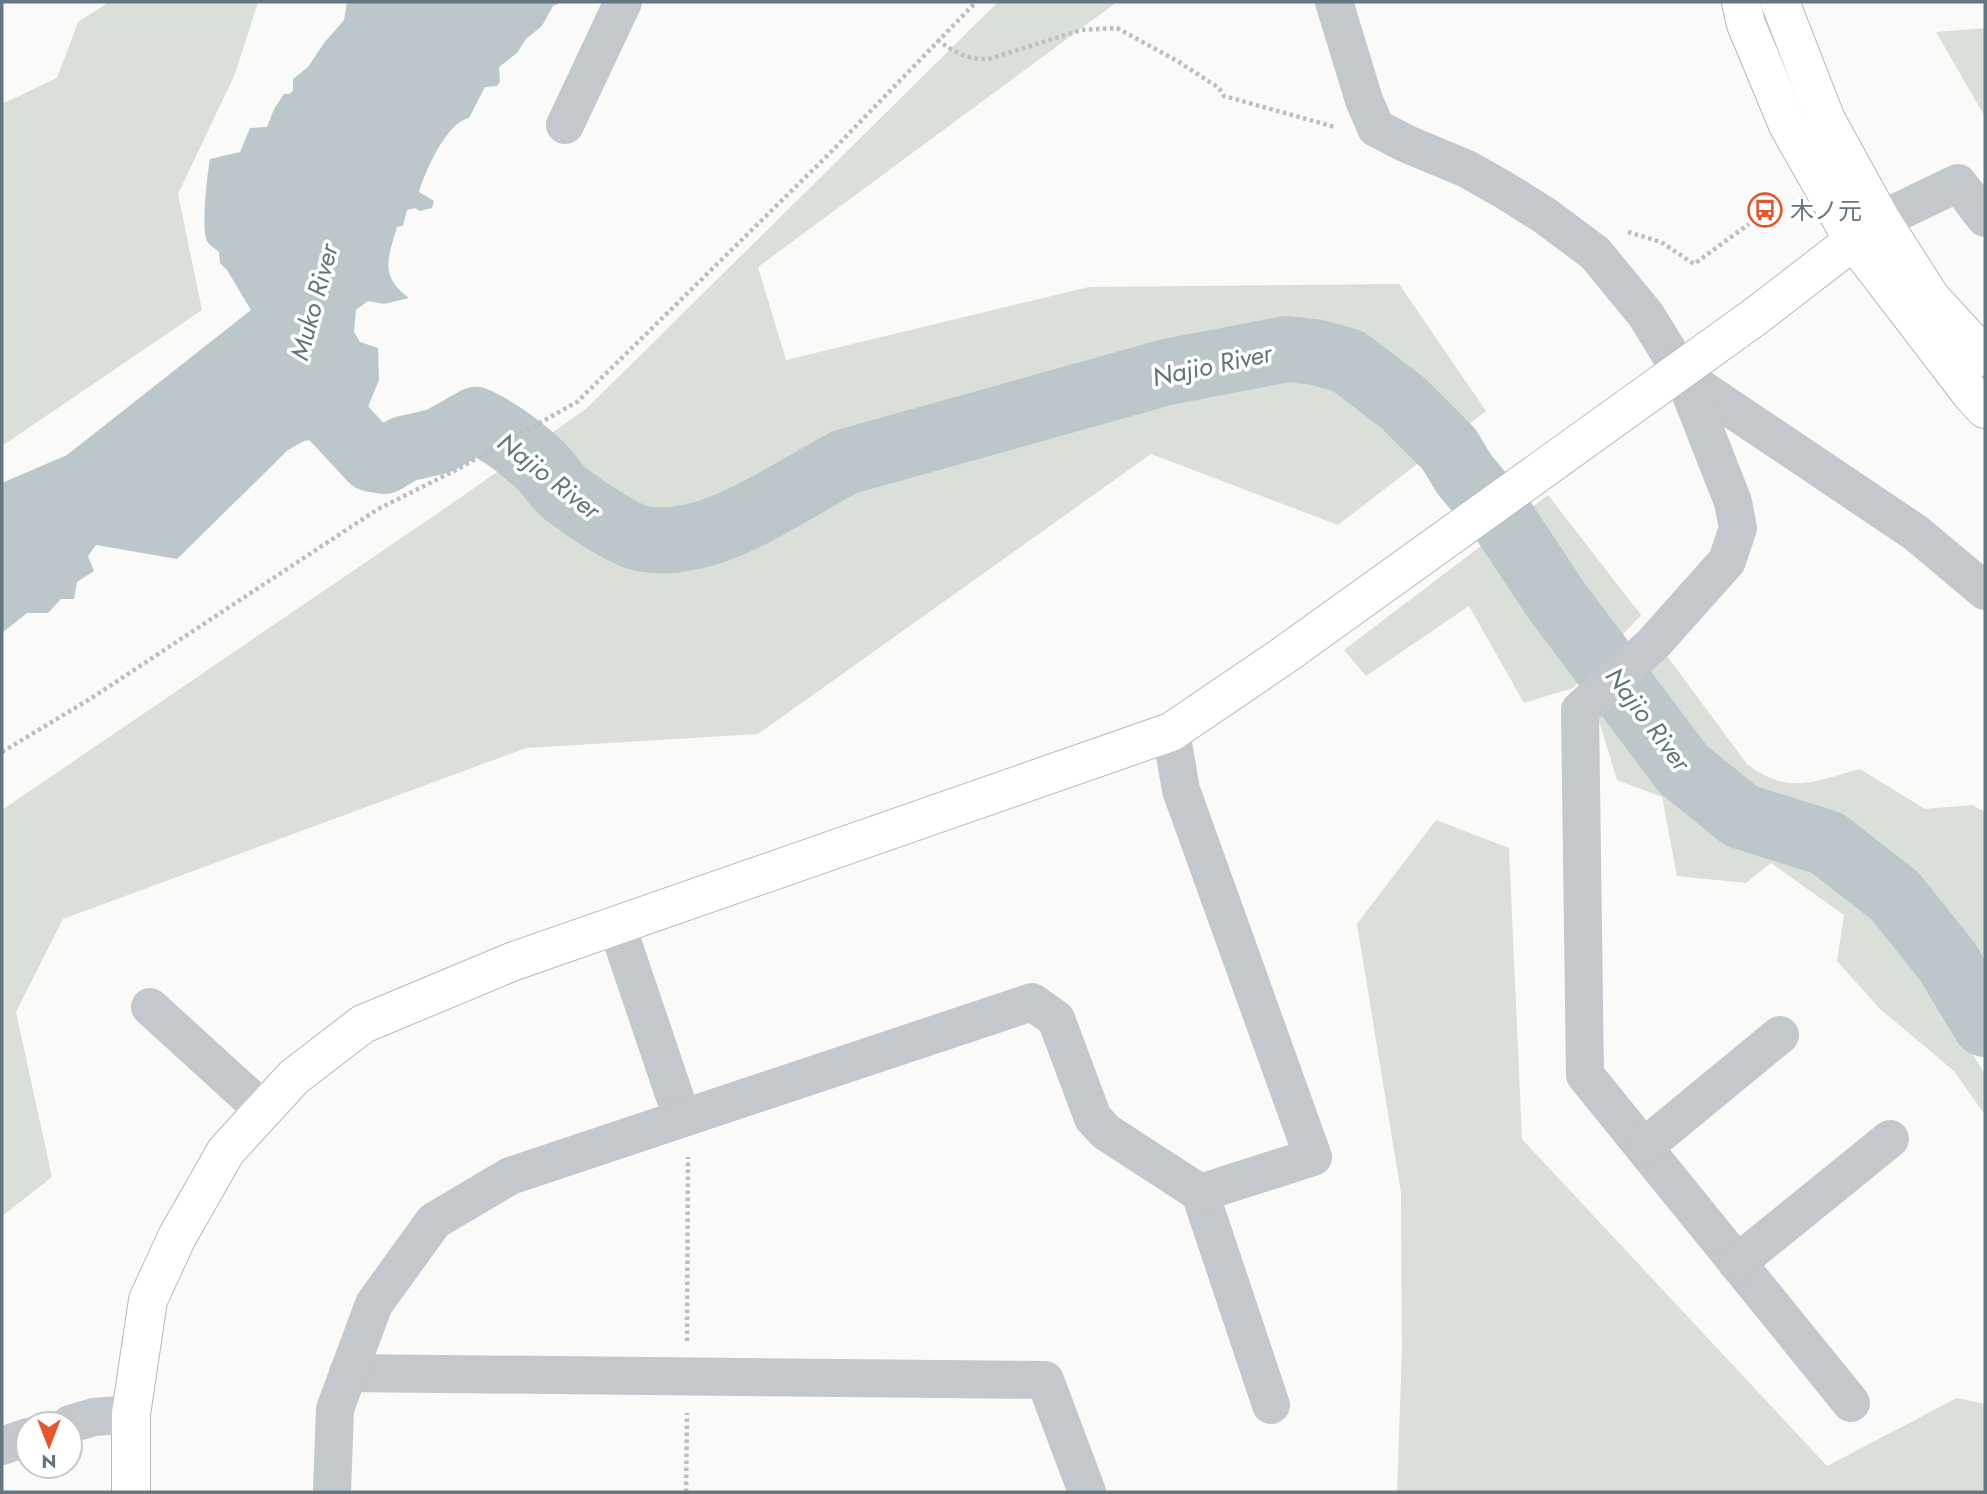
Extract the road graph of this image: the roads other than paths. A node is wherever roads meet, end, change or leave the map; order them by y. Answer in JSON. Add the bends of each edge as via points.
{"nodes":[{"id":1,"x":623,"y":2,"type":"edge"},
{"id":2,"x":1334,"y":2,"type":"edge"},
{"id":3,"x":1741,"y":2,"type":"edge"},
{"id":4,"x":1780,"y":2,"type":"edge"},
{"id":5,"x":565,"y":125,"type":"dead end"},
{"id":6,"x":1985,"y":218,"type":"edge"},
{"id":7,"x":1867,"y":230,"type":"junction"},
{"id":8,"x":1985,"y":357,"type":"edge"},
{"id":9,"x":1684,"y":377,"type":"junction"},
{"id":10,"x":1985,"y":410,"type":"edge"},
{"id":11,"x":1985,"y":591,"type":"edge"},
{"id":12,"x":1171,"y":733,"type":"junction"},
{"id":13,"x":617,"y":926,"type":"junction"},
{"id":14,"x":150,"y":1007,"type":"dead end"},
{"id":15,"x":1780,"y":1035,"type":"dead end"},
{"id":16,"x":263,"y":1110,"type":"junction"},
{"id":17,"x":685,"y":1131,"type":"junction"},
{"id":18,"x":1890,"y":1139,"type":"dead end"},
{"id":19,"x":1644,"y":1147,"type":"junction"},
{"id":20,"x":1200,"y":1193,"type":"junction"},
{"id":21,"x":1737,"y":1263,"type":"junction"},
{"id":22,"x":348,"y":1373,"type":"junction"},
{"id":23,"x":1851,"y":1403,"type":"dead end"},
{"id":24,"x":1272,"y":1405,"type":"dead end"},
{"id":25,"x":131,"y":1414,"type":"junction"},
{"id":26,"x":84,"y":1420,"type":"edge"},
{"id":27,"x":131,"y":1492,"type":"edge"},
{"id":28,"x":332,"y":1492,"type":"edge"},
{"id":29,"x":1087,"y":1492,"type":"edge"}],
"edges":[{"from":1,"to":5,"type":"street"},
{"from":2,"to":9,"type":"street","via":[[1376,128],[1504,190],[1595,253],[1646,315]]},
{"from":3,"to":7,"type":"main road","via":[[1788,125]]},
{"from":4,"to":7,"type":"main road"},
{"from":6,"to":7,"type":"street","via":[[1958,183]]},
{"from":7,"to":8,"type":"main road"},
{"from":7,"to":10,"type":"main road"},
{"from":7,"to":12,"type":"main road","bridge":true,"via":[[1756,316]]},
{"from":9,"to":11,"type":"street","via":[[1916,533]]},
{"from":9,"to":19,"type":"street","via":[[1733,502],[1738,528],[1727,561],[1653,644],[1580,710],[1585,1075]]},
{"from":12,"to":13,"type":"main road"},
{"from":12,"to":20,"type":"street","via":[[1181,790],[1313,1157]]},
{"from":13,"to":16,"type":"main road","via":[[514,961],[363,1024],[294,1076]]},
{"from":13,"to":17,"type":"street"},
{"from":14,"to":16,"type":"street"},
{"from":15,"to":19,"type":"street"},
{"from":16,"to":25,"type":"main road","via":[[226,1151],[177,1237],[148,1300]]},
{"from":17,"to":20,"type":"street","via":[[1032,1002],[1056,1018],[1093,1118],[1106,1132]]},
{"from":17,"to":22,"type":"street","via":[[510,1176],[434,1221],[374,1304]]},
{"from":18,"to":21,"type":"street"},
{"from":19,"to":21,"type":"street"},
{"from":20,"to":24,"type":"street"},
{"from":21,"to":23,"type":"street"},
{"from":22,"to":28,"type":"street","via":[[335,1409]]},
{"from":22,"to":29,"type":"street","via":[[1045,1380]]},
{"from":25,"to":26,"type":"street"},
{"from":25,"to":27,"type":"main road"}]}
